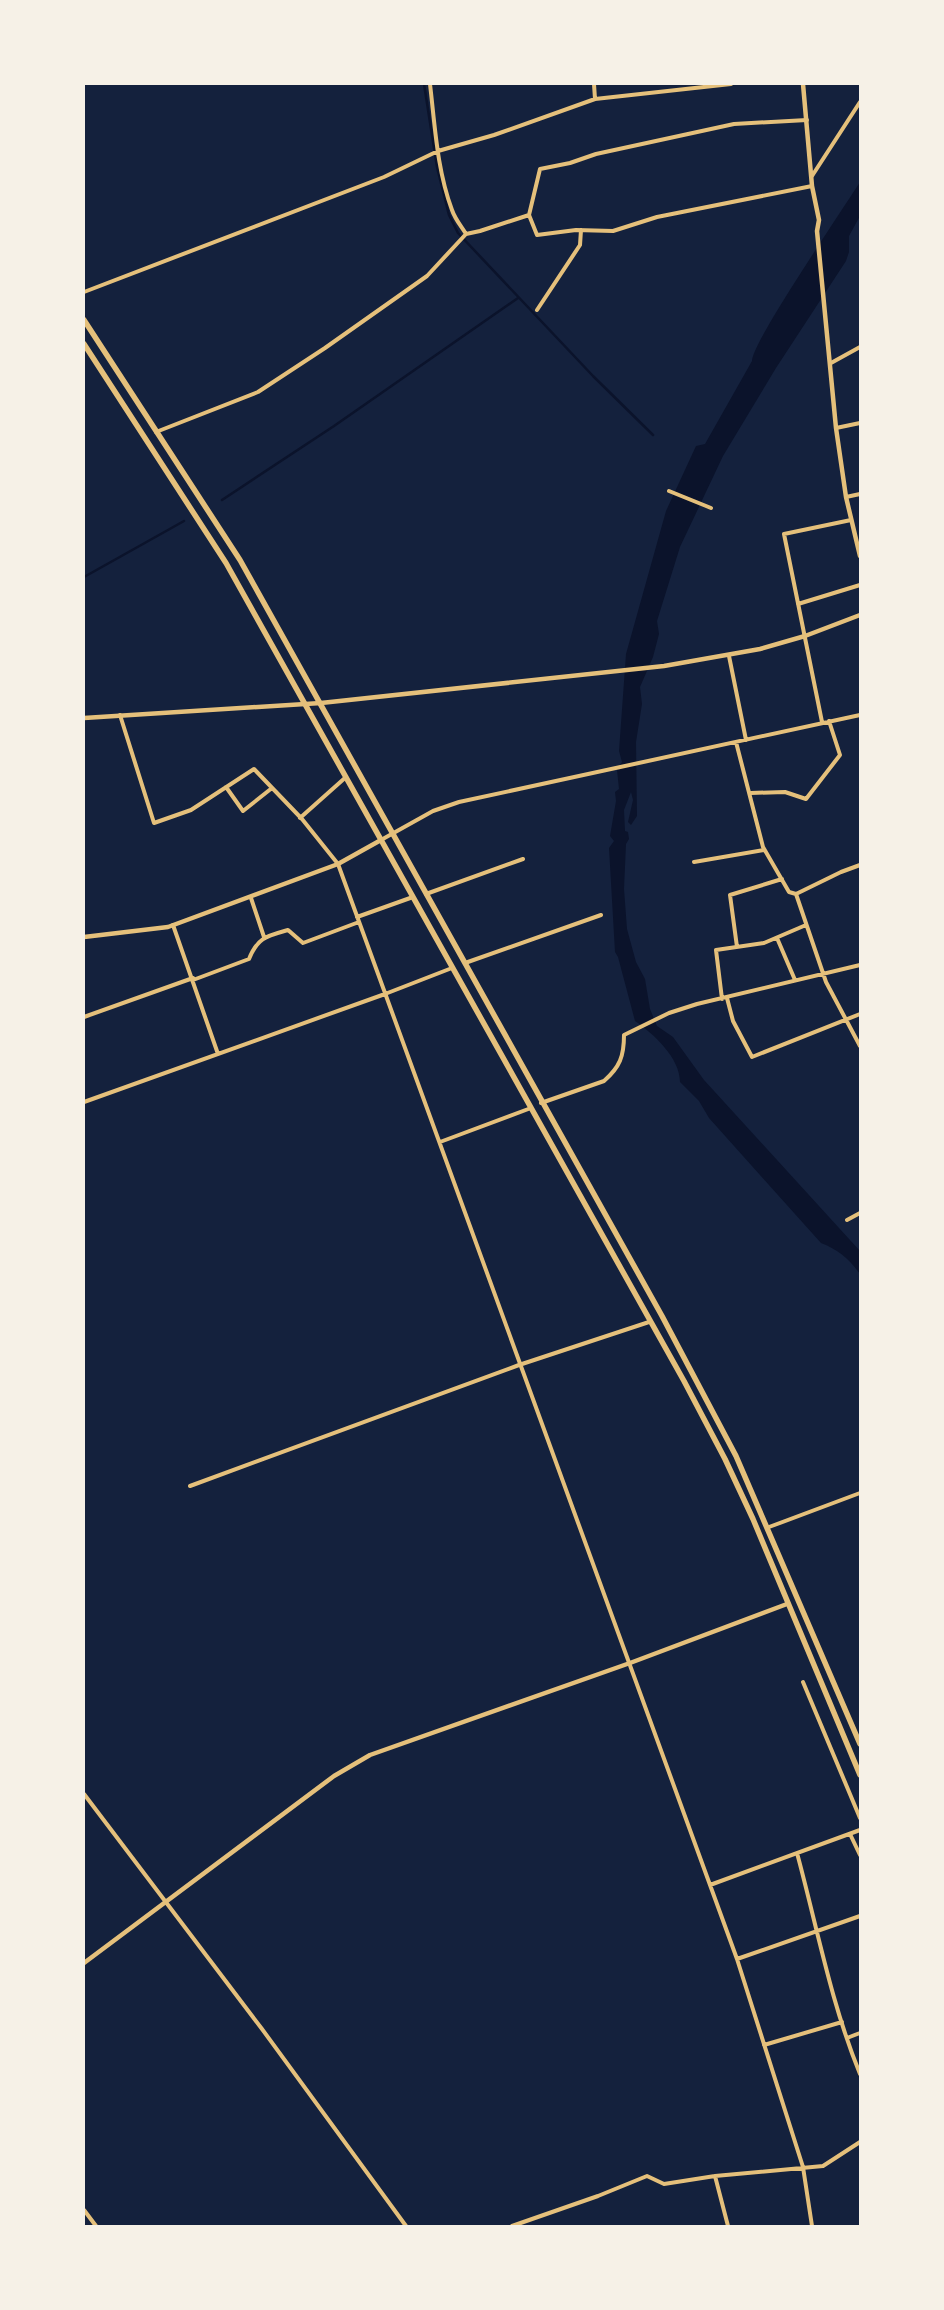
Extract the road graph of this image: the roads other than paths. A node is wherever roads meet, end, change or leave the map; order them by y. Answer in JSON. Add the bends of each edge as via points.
{"nodes":[{"id":1,"x":430,"y":84,"type":"edge"},
{"id":2,"x":594,"y":84,"type":"edge"},
{"id":3,"x":731,"y":84,"type":"edge"},
{"id":4,"x":803,"y":84,"type":"edge"},
{"id":5,"x":595,"y":99,"type":"junction"},
{"id":6,"x":860,"y":102,"type":"edge"},
{"id":7,"x":806,"y":120,"type":"junction"},
{"id":8,"x":438,"y":151,"type":"junction"},
{"id":9,"x":812,"y":176,"type":"junction"},
{"id":10,"x":812,"y":186,"type":"junction"},
{"id":11,"x":529,"y":215,"type":"junction"},
{"id":12,"x":581,"y":230,"type":"junction"},
{"id":13,"x":466,"y":234,"type":"junction"},
{"id":14,"x":84,"y":292,"type":"edge"},
{"id":15,"x":536,"y":310,"type":"dead end"},
{"id":16,"x":84,"y":320,"type":"edge"},
{"id":17,"x":84,"y":344,"type":"edge"},
{"id":18,"x":860,"y":347,"type":"edge"},
{"id":19,"x":831,"y":362,"type":"junction"},
{"id":20,"x":860,"y":423,"type":"edge"},
{"id":21,"x":836,"y":428,"type":"junction"},
{"id":22,"x":156,"y":432,"type":"junction"},
{"id":23,"x":669,"y":491,"type":"dead end"},
{"id":24,"x":860,"y":494,"type":"edge"},
{"id":25,"x":846,"y":497,"type":"junction"},
{"id":26,"x":709,"y":507,"type":"dead end"},
{"id":27,"x":851,"y":520,"type":"junction"},
{"id":28,"x":860,"y":556,"type":"edge"},
{"id":29,"x":860,"y":585,"type":"edge"},
{"id":30,"x":798,"y":604,"type":"junction"},
{"id":31,"x":860,"y":615,"type":"edge"},
{"id":32,"x":805,"y":636,"type":"junction"},
{"id":33,"x":729,"y":656,"type":"junction"},
{"id":34,"x":321,"y":703,"type":"junction"},
{"id":35,"x":305,"y":704,"type":"junction"},
{"id":36,"x":120,"y":715,"type":"junction"},
{"id":37,"x":860,"y":715,"type":"edge"},
{"id":38,"x":84,"y":718,"type":"edge"},
{"id":39,"x":829,"y":721,"type":"junction"},
{"id":40,"x":822,"y":722,"type":"junction"},
{"id":41,"x":746,"y":740,"type":"junction"},
{"id":42,"x":736,"y":742,"type":"junction"},
{"id":43,"x":346,"y":777,"type":"junction"},
{"id":44,"x":226,"y":787,"type":"junction"},
{"id":45,"x":272,"y":788,"type":"junction"},
{"id":46,"x":751,"y":793,"type":"junction"},
{"id":47,"x":300,"y":818,"type":"junction"},
{"id":48,"x":393,"y":834,"type":"junction"},
{"id":49,"x":381,"y":840,"type":"junction"},
{"id":50,"x":764,"y":850,"type":"junction"},
{"id":51,"x":523,"y":859,"type":"dead end"},
{"id":52,"x":694,"y":862,"type":"dead end"},
{"id":53,"x":338,"y":864,"type":"junction"},
{"id":54,"x":860,"y":865,"type":"edge"},
{"id":55,"x":782,"y":879,"type":"junction"},
{"id":56,"x":426,"y":894,"type":"junction"},
{"id":57,"x":796,"y":894,"type":"junction"},
{"id":58,"x":413,"y":897,"type":"junction"},
{"id":59,"x":251,"y":898,"type":"junction"},
{"id":60,"x":601,"y":915,"type":"dead end"},
{"id":61,"x":358,"y":920,"type":"junction"},
{"id":62,"x":173,"y":925,"type":"junction"},
{"id":63,"x":806,"y":925,"type":"junction"},
{"id":64,"x":84,"y":937,"type":"edge"},
{"id":65,"x":264,"y":937,"type":"junction"},
{"id":66,"x":777,"y":938,"type":"junction"},
{"id":67,"x":737,"y":947,"type":"junction"},
{"id":68,"x":465,"y":963,"type":"junction"},
{"id":69,"x":860,"y":965,"type":"edge"},
{"id":70,"x":452,"y":968,"type":"junction"},
{"id":71,"x":824,"y":976,"type":"junction"},
{"id":72,"x":193,"y":979,"type":"junction"},
{"id":73,"x":795,"y":980,"type":"junction"},
{"id":74,"x":385,"y":994,"type":"junction"},
{"id":75,"x":724,"y":999,"type":"junction"},
{"id":76,"x":860,"y":1014,"type":"edge"},
{"id":77,"x":84,"y":1017,"type":"edge"},
{"id":78,"x":846,"y":1021,"type":"junction"},
{"id":79,"x":860,"y":1046,"type":"edge"},
{"id":80,"x":218,"y":1054,"type":"junction"},
{"id":81,"x":84,"y":1102,"type":"edge"},
{"id":82,"x":541,"y":1103,"type":"junction"},
{"id":83,"x":531,"y":1108,"type":"junction"},
{"id":84,"x":440,"y":1142,"type":"junction"},
{"id":85,"x":860,"y":1213,"type":"edge"},
{"id":86,"x":847,"y":1220,"type":"dead end"},
{"id":87,"x":649,"y":1322,"type":"junction"},
{"id":88,"x":519,"y":1365,"type":"junction"},
{"id":89,"x":190,"y":1486,"type":"dead end"},
{"id":90,"x":860,"y":1493,"type":"edge"},
{"id":91,"x":769,"y":1527,"type":"junction"},
{"id":92,"x":787,"y":1604,"type":"junction"},
{"id":93,"x":630,"y":1663,"type":"junction"},
{"id":94,"x":803,"y":1682,"type":"dead end"},
{"id":95,"x":860,"y":1744,"type":"edge"},
{"id":96,"x":860,"y":1775,"type":"edge"},
{"id":97,"x":84,"y":1794,"type":"edge"},
{"id":98,"x":860,"y":1818,"type":"edge"},
{"id":99,"x":860,"y":1830,"type":"edge"},
{"id":100,"x":850,"y":1834,"type":"junction"},
{"id":101,"x":797,"y":1853,"type":"junction"},
{"id":102,"x":860,"y":1855,"type":"edge"},
{"id":103,"x":710,"y":1885,"type":"junction"},
{"id":104,"x":165,"y":1902,"type":"junction"},
{"id":105,"x":860,"y":1916,"type":"edge"},
{"id":106,"x":818,"y":1932,"type":"junction"},
{"id":107,"x":737,"y":1959,"type":"junction"},
{"id":108,"x":84,"y":1963,"type":"edge"},
{"id":109,"x":842,"y":2022,"type":"junction"},
{"id":110,"x":860,"y":2033,"type":"edge"},
{"id":111,"x":847,"y":2038,"type":"junction"},
{"id":112,"x":764,"y":2045,"type":"junction"},
{"id":113,"x":860,"y":2074,"type":"edge"},
{"id":114,"x":860,"y":2142,"type":"edge"},
{"id":115,"x":803,"y":2167,"type":"junction"},
{"id":116,"x":715,"y":2176,"type":"junction"},
{"id":117,"x":84,"y":2210,"type":"edge"},
{"id":118,"x":96,"y":2226,"type":"edge"},
{"id":119,"x":406,"y":2226,"type":"edge"},
{"id":120,"x":512,"y":2226,"type":"edge"},
{"id":121,"x":728,"y":2226,"type":"edge"},
{"id":122,"x":812,"y":2226,"type":"edge"}],
"edges":[{"from":1,"to":8,"type":"street"},
{"from":2,"to":5,"type":"street"},
{"from":3,"to":5,"type":"street"},
{"from":4,"to":7,"type":"street"},
{"from":5,"to":8,"type":"street"},
{"from":6,"to":9,"type":"street"},
{"from":7,"to":9,"type":"street"},
{"from":7,"to":11,"type":"street","via":[[734,124],[540,169]]},
{"from":8,"to":13,"type":"street","via":[[452,212]]},
{"from":8,"to":14,"type":"street","via":[[384,177]]},
{"from":9,"to":10,"type":"street"},
{"from":10,"to":12,"type":"street","via":[[657,217],[613,231]]},
{"from":10,"to":19,"type":"street","via":[[819,220],[824,312]]},
{"from":11,"to":12,"type":"street","via":[[538,235]]},
{"from":11,"to":13,"type":"street"},
{"from":12,"to":15,"type":"street","via":[[580,244]]},
{"from":13,"to":22,"type":"street","via":[[427,276],[258,392]]},
{"from":16,"to":22,"type":"highway"},
{"from":17,"to":35,"type":"highway","via":[[226,562]]},
{"from":18,"to":19,"type":"street"},
{"from":19,"to":21,"type":"street"},
{"from":20,"to":21,"type":"street"},
{"from":21,"to":25,"type":"street"},
{"from":22,"to":34,"type":"highway","via":[[240,560]]},
{"from":23,"to":26,"type":"street"},
{"from":24,"to":25,"type":"street"},
{"from":25,"to":27,"type":"street"},
{"from":27,"to":28,"type":"street"},
{"from":27,"to":30,"type":"street","via":[[784,534]]},
{"from":29,"to":30,"type":"street"},
{"from":30,"to":32,"type":"street"},
{"from":31,"to":32,"type":"street"},
{"from":32,"to":33,"type":"street"},
{"from":32,"to":40,"type":"street"},
{"from":33,"to":34,"type":"street"},
{"from":33,"to":41,"type":"street"},
{"from":34,"to":35,"type":"street"},
{"from":34,"to":48,"type":"highway"},
{"from":35,"to":36,"type":"street"},
{"from":35,"to":43,"type":"highway"},
{"from":36,"to":38,"type":"street"},
{"from":36,"to":44,"type":"street","via":[[154,823],[191,810]]},
{"from":37,"to":39,"type":"street"},
{"from":39,"to":40,"type":"street"},
{"from":39,"to":46,"type":"street","via":[[840,755],[806,799],[785,792]]},
{"from":40,"to":41,"type":"street"},
{"from":41,"to":42,"type":"street"},
{"from":42,"to":46,"type":"street"},
{"from":42,"to":48,"type":"street","via":[[459,802],[433,811]]},
{"from":43,"to":47,"type":"street"},
{"from":43,"to":49,"type":"highway"},
{"from":44,"to":45,"type":"street","via":[[254,769]]},
{"from":44,"to":45,"type":"street","via":[[243,811]]},
{"from":45,"to":47,"type":"street"},
{"from":46,"to":50,"type":"street"},
{"from":47,"to":53,"type":"street"},
{"from":48,"to":49,"type":"street"},
{"from":48,"to":56,"type":"highway"},
{"from":49,"to":53,"type":"street"},
{"from":49,"to":58,"type":"highway"},
{"from":50,"to":52,"type":"street"},
{"from":50,"to":55,"type":"street"},
{"from":51,"to":56,"type":"street"},
{"from":53,"to":59,"type":"street"},
{"from":53,"to":61,"type":"street"},
{"from":54,"to":57,"type":"street"},
{"from":55,"to":57,"type":"street","via":[[789,892]]},
{"from":55,"to":67,"type":"street","via":[[730,895]]},
{"from":56,"to":68,"type":"highway"},
{"from":57,"to":63,"type":"street"},
{"from":58,"to":61,"type":"street"},
{"from":58,"to":70,"type":"highway"},
{"from":59,"to":62,"type":"street"},
{"from":59,"to":65,"type":"street"},
{"from":60,"to":68,"type":"street"},
{"from":61,"to":65,"type":"street","via":[[303,943],[288,930]]},
{"from":61,"to":74,"type":"street"},
{"from":62,"to":64,"type":"street"},
{"from":62,"to":72,"type":"street"},
{"from":63,"to":66,"type":"street"},
{"from":63,"to":71,"type":"street"},
{"from":65,"to":72,"type":"street","via":[[254,947],[249,959]]},
{"from":66,"to":67,"type":"street","via":[[764,944]]},
{"from":66,"to":73,"type":"street"},
{"from":67,"to":75,"type":"street","via":[[716,950]]},
{"from":68,"to":82,"type":"highway"},
{"from":69,"to":71,"type":"street"},
{"from":70,"to":74,"type":"street"},
{"from":70,"to":83,"type":"highway"},
{"from":71,"to":73,"type":"street"},
{"from":71,"to":78,"type":"street"},
{"from":72,"to":77,"type":"street"},
{"from":72,"to":80,"type":"street"},
{"from":73,"to":75,"type":"street"},
{"from":74,"to":80,"type":"street"},
{"from":74,"to":84,"type":"street"},
{"from":75,"to":78,"type":"street","via":[[752,1056]]},
{"from":75,"to":82,"type":"street","via":[[669,1013],[627,1033],[624,1035],[624,1055],[604,1082]]},
{"from":76,"to":78,"type":"street"},
{"from":78,"to":79,"type":"street"},
{"from":80,"to":81,"type":"street"},
{"from":82,"to":91,"type":"highway","via":[[662,1316],[736,1456]]},
{"from":83,"to":84,"type":"street"},
{"from":83,"to":87,"type":"highway"},
{"from":84,"to":88,"type":"street"},
{"from":85,"to":86,"type":"street"},
{"from":87,"to":88,"type":"street"},
{"from":87,"to":92,"type":"highway","via":[[725,1459]]},
{"from":88,"to":89,"type":"street"},
{"from":88,"to":93,"type":"street"},
{"from":90,"to":91,"type":"street"},
{"from":91,"to":95,"type":"highway"},
{"from":92,"to":93,"type":"street"},
{"from":92,"to":96,"type":"highway"},
{"from":93,"to":103,"type":"street"},
{"from":93,"to":104,"type":"street","via":[[355,1763]]},
{"from":94,"to":98,"type":"street"},
{"from":97,"to":104,"type":"street"},
{"from":99,"to":100,"type":"street"},
{"from":100,"to":101,"type":"street"},
{"from":100,"to":102,"type":"street"},
{"from":101,"to":103,"type":"street"},
{"from":101,"to":106,"type":"street"},
{"from":103,"to":107,"type":"street"},
{"from":104,"to":108,"type":"street"},
{"from":104,"to":119,"type":"street"},
{"from":105,"to":106,"type":"street"},
{"from":106,"to":107,"type":"street"},
{"from":106,"to":109,"type":"street","via":[[827,1978]]},
{"from":107,"to":112,"type":"street"},
{"from":109,"to":111,"type":"street"},
{"from":109,"to":112,"type":"street"},
{"from":110,"to":111,"type":"street"},
{"from":111,"to":113,"type":"street"},
{"from":112,"to":115,"type":"street"},
{"from":114,"to":115,"type":"street","via":[[824,2166]]},
{"from":115,"to":116,"type":"street"},
{"from":115,"to":122,"type":"street"},
{"from":116,"to":120,"type":"street","via":[[664,2184],[647,2176]]},
{"from":116,"to":121,"type":"street"},
{"from":117,"to":118,"type":"street"}]}
